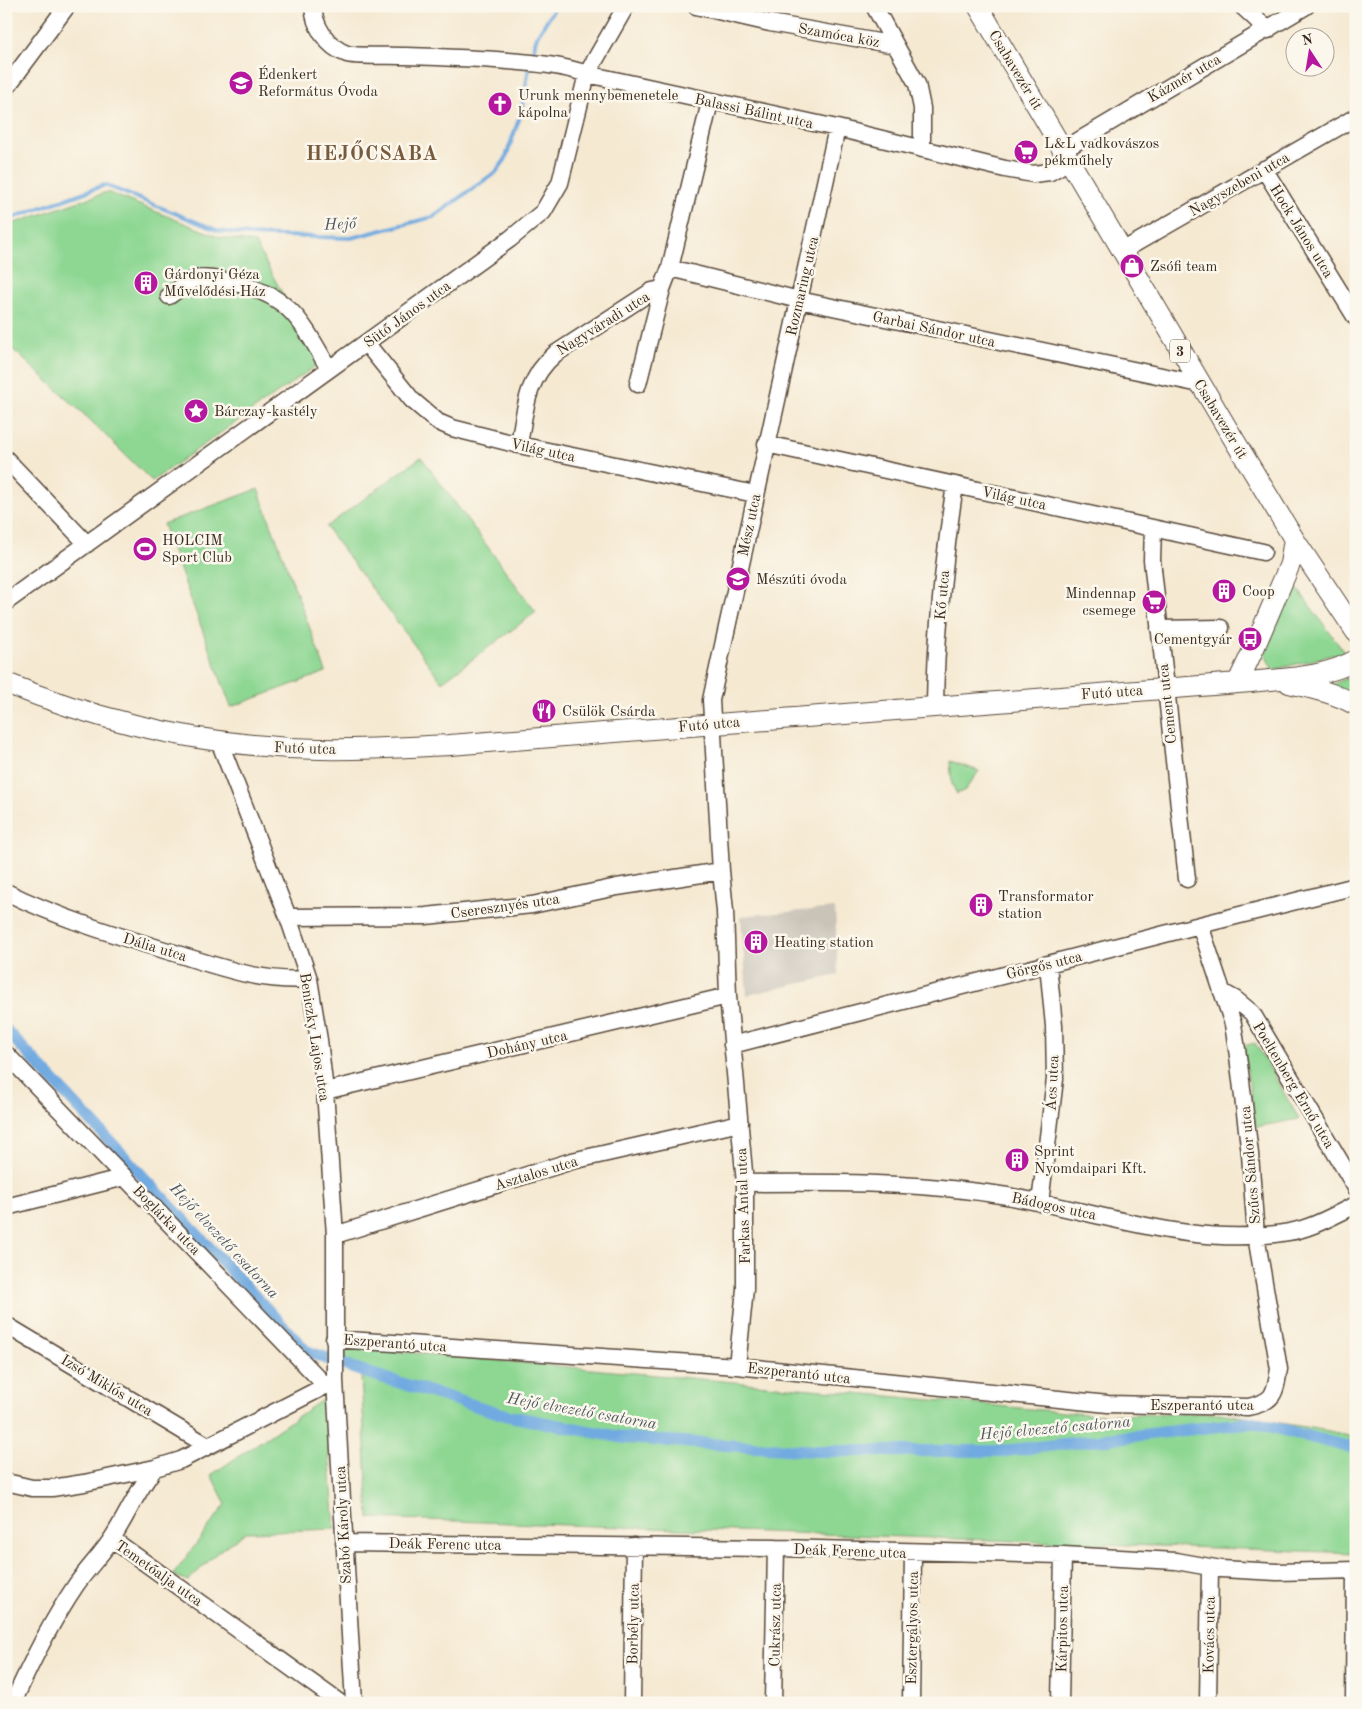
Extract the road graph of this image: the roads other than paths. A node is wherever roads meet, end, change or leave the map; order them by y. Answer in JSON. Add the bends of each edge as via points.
{"nodes":[{"id":1,"x":67,"y":6,"type":"edge"},
{"id":2,"x":313,"y":6,"type":"edge"},
{"id":3,"x":626,"y":6,"type":"edge"},
{"id":4,"x":696,"y":6,"type":"edge"},
{"id":5,"x":874,"y":6,"type":"edge"},
{"id":6,"x":978,"y":6,"type":"edge"},
{"id":7,"x":1242,"y":6,"type":"edge"},
{"id":8,"x":1306,"y":6,"type":"edge"},
{"id":9,"x":1268,"y":30,"type":"junction"},
{"id":10,"x":895,"y":45,"type":"junction"},
{"id":11,"x":587,"y":74,"type":"junction"},
{"id":12,"x":6,"y":88,"type":"edge"},
{"id":13,"x":710,"y":102,"type":"junction"},
{"id":14,"x":1356,"y":117,"type":"edge"},
{"id":15,"x":837,"y":128,"type":"junction"},
{"id":16,"x":922,"y":149,"type":"junction"},
{"id":17,"x":1066,"y":155,"type":"junction"},
{"id":18,"x":1264,"y":169,"type":"junction"},
{"id":19,"x":1122,"y":252,"type":"junction"},
{"id":20,"x":670,"y":268,"type":"junction"},
{"id":21,"x":662,"y":289,"type":"junction"},
{"id":22,"x":169,"y":296,"type":"dead end"},
{"id":23,"x":799,"y":300,"type":"junction"},
{"id":24,"x":1356,"y":318,"type":"edge"},
{"id":25,"x":366,"y":343,"type":"junction"},
{"id":26,"x":329,"y":369,"type":"junction"},
{"id":27,"x":638,"y":384,"type":"dead end"},
{"id":28,"x":1200,"y":384,"type":"junction"},
{"id":29,"x":766,"y":444,"type":"junction"},
{"id":30,"x":519,"y":445,"type":"junction"},
{"id":31,"x":6,"y":459,"type":"edge"},
{"id":32,"x":955,"y":485,"type":"junction"},
{"id":33,"x":755,"y":494,"type":"junction"},
{"id":34,"x":1153,"y":528,"type":"junction"},
{"id":35,"x":1294,"y":539,"type":"junction"},
{"id":36,"x":87,"y":544,"type":"junction"},
{"id":37,"x":1263,"y":552,"type":"dead end"},
{"id":38,"x":6,"y":602,"type":"edge"},
{"id":39,"x":1221,"y":628,"type":"dead end"},
{"id":40,"x":1159,"y":629,"type":"junction"},
{"id":41,"x":1356,"y":632,"type":"edge"},
{"id":42,"x":1356,"y":660,"type":"edge"},
{"id":43,"x":1274,"y":679,"type":"junction"},
{"id":44,"x":1238,"y":682,"type":"junction"},
{"id":45,"x":6,"y":683,"type":"edge"},
{"id":46,"x":1166,"y":688,"type":"junction"},
{"id":47,"x":935,"y":705,"type":"junction"},
{"id":48,"x":1356,"y":705,"type":"edge"},
{"id":49,"x":711,"y":723,"type":"junction"},
{"id":50,"x":219,"y":741,"type":"junction"},
{"id":51,"x":720,"y":870,"type":"junction"},
{"id":52,"x":1187,"y":879,"type":"dead end"},
{"id":53,"x":1356,"y":886,"type":"edge"},
{"id":54,"x":6,"y":892,"type":"edge"},
{"id":55,"x":288,"y":916,"type":"junction"},
{"id":56,"x":1200,"y":924,"type":"junction"},
{"id":57,"x":1048,"y":964,"type":"junction"},
{"id":58,"x":309,"y":979,"type":"junction"},
{"id":59,"x":1222,"y":992,"type":"junction"},
{"id":60,"x":728,"y":996,"type":"junction"},
{"id":61,"x":732,"y":1045,"type":"junction"},
{"id":62,"x":6,"y":1054,"type":"edge"},
{"id":63,"x":325,"y":1092,"type":"junction"},
{"id":64,"x":740,"y":1123,"type":"junction"},
{"id":65,"x":125,"y":1177,"type":"junction"},
{"id":66,"x":745,"y":1183,"type":"junction"},
{"id":67,"x":1356,"y":1188,"type":"edge"},
{"id":68,"x":1040,"y":1203,"type":"junction"},
{"id":69,"x":1356,"y":1205,"type":"edge"},
{"id":70,"x":6,"y":1207,"type":"edge"},
{"id":71,"x":335,"y":1235,"type":"junction"},
{"id":72,"x":1256,"y":1236,"type":"junction"},
{"id":73,"x":6,"y":1325,"type":"edge"},
{"id":74,"x":334,"y":1343,"type":"junction"},
{"id":75,"x":737,"y":1366,"type":"junction"},
{"id":76,"x":332,"y":1379,"type":"junction"},
{"id":77,"x":1262,"y":1404,"type":"joint"},
{"id":78,"x":208,"y":1446,"type":"junction"},
{"id":79,"x":154,"y":1468,"type":"junction"},
{"id":80,"x":6,"y":1482,"type":"edge"},
{"id":81,"x":112,"y":1539,"type":"junction"},
{"id":82,"x":344,"y":1542,"type":"junction"},
{"id":83,"x":634,"y":1546,"type":"junction"},
{"id":84,"x":776,"y":1548,"type":"junction"},
{"id":85,"x":913,"y":1553,"type":"junction"},
{"id":86,"x":1063,"y":1555,"type":"junction"},
{"id":87,"x":1210,"y":1567,"type":"junction"},
{"id":88,"x":1356,"y":1570,"type":"edge"},
{"id":89,"x":332,"y":1700,"type":"edge"},
{"id":90,"x":13,"y":1703,"type":"edge"},
{"id":91,"x":354,"y":1703,"type":"edge"},
{"id":92,"x":632,"y":1703,"type":"edge"},
{"id":93,"x":773,"y":1703,"type":"edge"},
{"id":94,"x":911,"y":1703,"type":"edge"},
{"id":95,"x":1060,"y":1703,"type":"edge"},
{"id":96,"x":1208,"y":1703,"type":"edge"},
{"id":97,"x":1354,"y":1703,"type":"edge"}],
"edges":[{"from":1,"to":12,"type":"street"},
{"from":2,"to":11,"type":"street","name":"Balassi Bálint utca","via":[[315,20],[327,40],[347,54],[520,62]]},
{"from":3,"to":11,"type":"street","name":"Sütő János utca"},
{"from":4,"to":10,"type":"street","name":"Szamóca köz"},
{"from":5,"to":10,"type":"street","name":"Szamóca köz"},
{"from":6,"to":17,"type":"main road","name":"Csabavezér út","number":"3"},
{"from":7,"to":9,"type":"street"},
{"from":8,"to":9,"type":"street","name":"Kázmér utca"},
{"from":9,"to":17,"type":"street","name":"Kázmér utca"},
{"from":10,"to":16,"type":"street","name":"Szamóca köz","via":[[917,84],[922,108]]},
{"from":11,"to":13,"type":"street","name":"Balassi Bálint utca"},
{"from":11,"to":25,"type":"street","name":"Sütő János utca","via":[[560,183],[543,212]]},
{"from":13,"to":15,"type":"street","name":"Balassi Bálint utca"},
{"from":13,"to":20,"type":"street","name":"Nagyváradi utca"},
{"from":14,"to":18,"type":"street","name":"Nagyszebeni utca"},
{"from":15,"to":16,"type":"street","name":"Balassi Bálint utca"},
{"from":15,"to":23,"type":"street","name":"Rozmaring utca"},
{"from":16,"to":17,"type":"street","name":"Balassi Bálint utca","via":[[1034,174],[1050,172]]},
{"from":17,"to":19,"type":"main road","name":"Csabavezér út","number":"3"},
{"from":18,"to":19,"type":"street","name":"Nagyszebeni utca"},
{"from":18,"to":24,"type":"street","name":"Hock János utca"},
{"from":19,"to":28,"type":"main road","name":"Csabavezér út","number":"3"},
{"from":20,"to":21,"type":"street","name":"Nagyváradi utca"},
{"from":20,"to":23,"type":"street","name":"Garbai Sándor utca"},
{"from":21,"to":27,"type":"street","name":"Nagyváradi utca"},
{"from":21,"to":30,"type":"street","name":"Nagyváradi utca","via":[[652,291],[544,364],[527,397]]},
{"from":22,"to":26,"type":"street","via":[[196,278],[251,286],[273,296],[290,308],[308,331]]},
{"from":23,"to":28,"type":"street","name":"Garbai Sándor utca"},
{"from":23,"to":29,"type":"street","name":"Rozmaring utca"},
{"from":25,"to":26,"type":"street","name":"Sütő János utca"},
{"from":25,"to":30,"type":"street","name":"Világ utca","via":[[412,400],[438,422]]},
{"from":26,"to":36,"type":"street","name":"Sütő János utca"},
{"from":28,"to":35,"type":"main road","name":"Csabavezér út","number":"3"},
{"from":29,"to":32,"type":"street","name":"Világ utca"},
{"from":29,"to":33,"type":"street","name":"Mész utca"},
{"from":30,"to":33,"type":"street","name":"Világ utca"},
{"from":31,"to":36,"type":"street"},
{"from":32,"to":34,"type":"street","name":"Világ utca"},
{"from":32,"to":47,"type":"street","name":"Kő utca","via":[[946,543],[936,653]]},
{"from":33,"to":49,"type":"street","name":"Mész utca","via":[[711,700]]},
{"from":34,"to":37,"type":"street","name":"Világ utca"},
{"from":34,"to":40,"type":"street","name":"Cement utca","via":[[1152,560]]},
{"from":35,"to":41,"type":"main road","name":"Csabavezér út","number":"3"},
{"from":35,"to":44,"type":"main road","via":[[1290,564]]},
{"from":36,"to":38,"type":"street","name":"Sütő János utca"},
{"from":39,"to":40,"type":"street"},
{"from":40,"to":46,"type":"street","name":"Cement utca"},
{"from":42,"to":43,"type":"main road","name":"Futó utca","via":[[1320,674]]},
{"from":43,"to":44,"type":"main road","name":"Futó utca"},
{"from":43,"to":48,"type":"main road","via":[[1322,691]]},
{"from":44,"to":46,"type":"main road","name":"Futó utca"},
{"from":45,"to":50,"type":"main road","name":"Futó utca","via":[[103,717]]},
{"from":46,"to":47,"type":"main road","name":"Futó utca"},
{"from":46,"to":52,"type":"street","name":"Cement utca"},
{"from":47,"to":49,"type":"main road","name":"Futó utca"},
{"from":49,"to":50,"type":"main road","name":"Futó utca","via":[[370,749],[270,747]]},
{"from":49,"to":51,"type":"street","name":"Mész utca"},
{"from":50,"to":55,"type":"street","name":"Beniczky Lajos utca"},
{"from":51,"to":55,"type":"street","name":"Cseresznyés utca","via":[[532,905],[426,916]]},
{"from":51,"to":60,"type":"street","name":"Farkas Antal utca"},
{"from":53,"to":56,"type":"street","name":"Görgős utca"},
{"from":54,"to":58,"type":"street","name":"Dália utca","via":[[105,932],[250,976],[289,981]]},
{"from":55,"to":58,"type":"street","name":"Beniczky Lajos utca"},
{"from":56,"to":57,"type":"street","name":"Görgős utca"},
{"from":56,"to":59,"type":"street","name":"Szűcs Sándor utca"},
{"from":57,"to":61,"type":"street","name":"Görgős utca"},
{"from":57,"to":68,"type":"street","name":"Ács utca","via":[[1054,1026],[1054,1079]]},
{"from":58,"to":63,"type":"street","name":"Beniczky Lajos utca"},
{"from":59,"to":67,"type":"street","name":"Poeltenberg Ernő utca","via":[[1252,1014]]},
{"from":59,"to":72,"type":"street","name":"Szűcs Sándor utca","via":[[1233,1024],[1238,1056]]},
{"from":60,"to":61,"type":"street","name":"Farkas Antal utca"},
{"from":60,"to":63,"type":"street","name":"Dohány utca"},
{"from":61,"to":64,"type":"street","name":"Farkas Antal utca"},
{"from":62,"to":65,"type":"street","name":"Boglárka utca"},
{"from":63,"to":71,"type":"street","name":"Beniczky Lajos utca"},
{"from":64,"to":66,"type":"street","name":"Farkas Antal utca"},
{"from":64,"to":71,"type":"street","name":"Asztalos utca","via":[[572,1161]]},
{"from":65,"to":70,"type":"street"},
{"from":65,"to":76,"type":"street","name":"Boglárka utca"},
{"from":66,"to":68,"type":"street","name":"Bádogos utca","via":[[931,1186]]},
{"from":66,"to":75,"type":"street","name":"Farkas Antal utca","via":[[745,1289]]},
{"from":68,"to":72,"type":"street","name":"Bádogos utca","via":[[1194,1234]]},
{"from":69,"to":72,"type":"street","name":"Bádogos utca","via":[[1290,1232]]},
{"from":71,"to":74,"type":"street","name":"Beniczky Lajos utca"},
{"from":72,"to":77,"type":"street","name":"Szűcs Sándor utca","via":[[1278,1370],[1271,1398]]},
{"from":73,"to":78,"type":"street","name":"Izsó Miklós utca"},
{"from":74,"to":75,"type":"street","name":"Eszperantó utca"},
{"from":74,"to":76,"type":"street","name":"Szabó Károly utca"},
{"from":75,"to":77,"type":"street","name":"Eszperantó utca","via":[[1108,1404],[1248,1407]]},
{"from":76,"to":78,"type":"street"},
{"from":76,"to":82,"type":"street","name":"Szabó Károly utca"},
{"from":78,"to":79,"type":"street","via":[[182,1460]]},
{"from":79,"to":80,"type":"street","via":[[52,1488],[32,1488]]},
{"from":79,"to":81,"type":"street","via":[[140,1486]]},
{"from":81,"to":89,"type":"street","name":"Temetőalja utca"},
{"from":81,"to":90,"type":"street","name":"Temetőalja utca","via":[[76,1585],[53,1622]]},
{"from":82,"to":83,"type":"street","name":"Deák Ferenc utca"},
{"from":82,"to":91,"type":"street","name":"Szabó Károly utca"},
{"from":83,"to":84,"type":"street","name":"Deák Ferenc utca"},
{"from":83,"to":92,"type":"street","name":"Borbély utca"},
{"from":84,"to":85,"type":"street","name":"Deák Ferenc utca"},
{"from":84,"to":93,"type":"street","name":"Cukrász utca"},
{"from":85,"to":86,"type":"street","name":"Deák Ferenc utca"},
{"from":85,"to":94,"type":"street","name":"Esztergályos utca"},
{"from":86,"to":87,"type":"street","name":"Deák Ferenc utca","via":[[1176,1561]]},
{"from":86,"to":95,"type":"street","name":"Kárpitos utca"},
{"from":87,"to":88,"type":"street","name":"Deák Ferenc utca","via":[[1277,1572]]},
{"from":87,"to":96,"type":"street","name":"Kovács utca"},
{"from":88,"to":97,"type":"street"}]}
